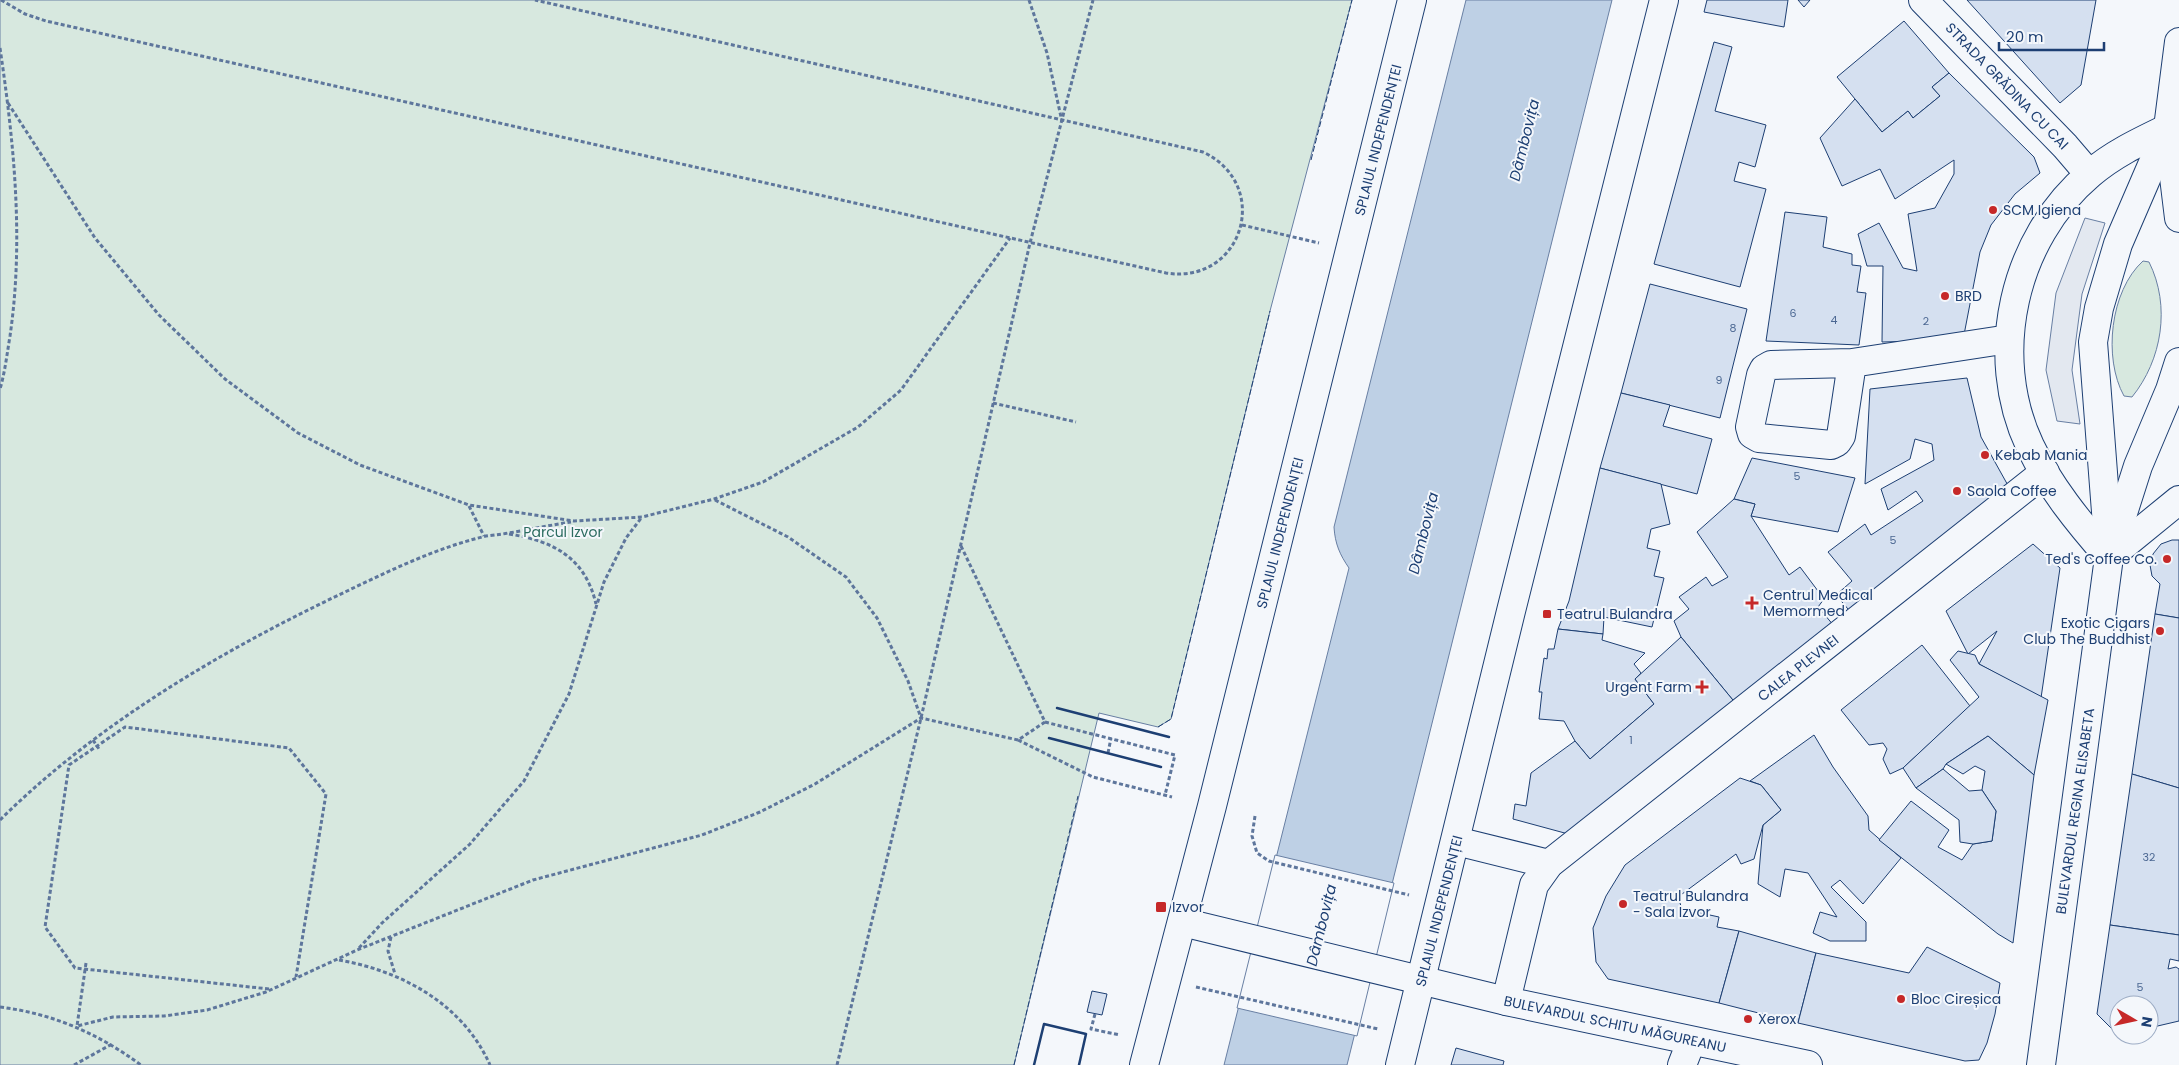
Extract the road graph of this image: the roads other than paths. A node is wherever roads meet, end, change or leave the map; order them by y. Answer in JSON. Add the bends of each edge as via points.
{"nodes":[{"id":1,"x":1412,"y":0,"type":"edge"},
{"id":2,"x":1664,"y":0,"type":"edge"},
{"id":3,"x":1923,"y":0,"type":"edge"},
{"id":4,"x":2179,"y":42,"type":"edge"},
{"id":5,"x":2173,"y":134,"type":"edge"},
{"id":6,"x":2089,"y":174,"type":"junction"},
{"id":7,"x":2179,"y":218,"type":"edge"},
{"id":8,"x":2009,"y":339,"type":"junction"},
{"id":9,"x":2179,"y":362,"type":"edge"},
{"id":10,"x":1852,"y":364,"type":"dead end"},
{"id":11,"x":2046,"y":472,"type":"junction"},
{"id":12,"x":2179,"y":500,"type":"edge"},
{"id":13,"x":2109,"y":557,"type":"junction"},
{"id":14,"x":1456,"y":841,"type":"junction"},
{"id":15,"x":1549,"y":864,"type":"junction"},
{"id":16,"x":1182,"y":922,"type":"junction"},
{"id":17,"x":1422,"y":981,"type":"junction"},
{"id":18,"x":1506,"y":1001,"type":"junction"},
{"id":19,"x":1686,"y":1053,"type":"edge"},
{"id":20,"x":1144,"y":1065,"type":"edge"},
{"id":21,"x":1400,"y":1065,"type":"edge"},
{"id":22,"x":1808,"y":1065,"type":"edge"},
{"id":23,"x":2041,"y":1065,"type":"edge"}],
"edges":[{"from":1,"to":16,"type":"main road","name":"SPLAIUL INDEPENDENȚEI","via":[[1352,251]]},
{"from":2,"to":14,"type":"main road","name":"SPLAIUL INDEPENDENȚEI"},
{"from":3,"to":6,"type":"main road","name":"STRADA GRĂDINA CU CAI"},
{"from":4,"to":5,"type":"main road"},
{"from":5,"to":6,"type":"main road","via":[[2120,152]]},
{"from":5,"to":7,"type":"main road"},
{"from":5,"to":13,"type":"main road","via":[[2116,252],[2099,308],[2093,342]]},
{"from":6,"to":8,"type":"main road","via":[[2044,227],[2028,256],[2018,285]]},
{"from":8,"to":10,"type":"main road"},
{"from":8,"to":11,"type":"main road","via":[[2011,383],[2019,416],[2030,446]]},
{"from":9,"to":13,"type":"main road","via":[[2138,466]]},
{"from":11,"to":13,"type":"main road","via":[[2068,506]]},
{"from":11,"to":15,"type":"main road","name":"CALEA PLEVNEI"},
{"from":12,"to":13,"type":"main road"},
{"from":13,"to":23,"type":"main road","name":"BULEVARDUL REGINA ELISABETA"},
{"from":14,"to":15,"type":"main road"},
{"from":14,"to":17,"type":"main road","name":"SPLAIUL INDEPENDENȚEI"},
{"from":15,"to":18,"type":"main road","name":"CALEA PLEVNEI","via":[[1534,885]]},
{"from":16,"to":17,"type":"main road","name":"BULEVARDUL SCHITU MĂGUREANU"},
{"from":16,"to":20,"type":"main road","name":"SPLAIUL INDEPENDENȚEI"},
{"from":17,"to":18,"type":"main road","name":"BULEVARDUL SCHITU MĂGUREANU"},
{"from":17,"to":21,"type":"main road","name":"SPLAIUL INDEPENDENȚEI"},
{"from":18,"to":19,"type":"main road","name":"BULEVARDUL SCHITU MĂGUREANU"},
{"from":19,"to":22,"type":"main road","name":"BULEVARDUL SCHITU MĂGUREANU"}]}
